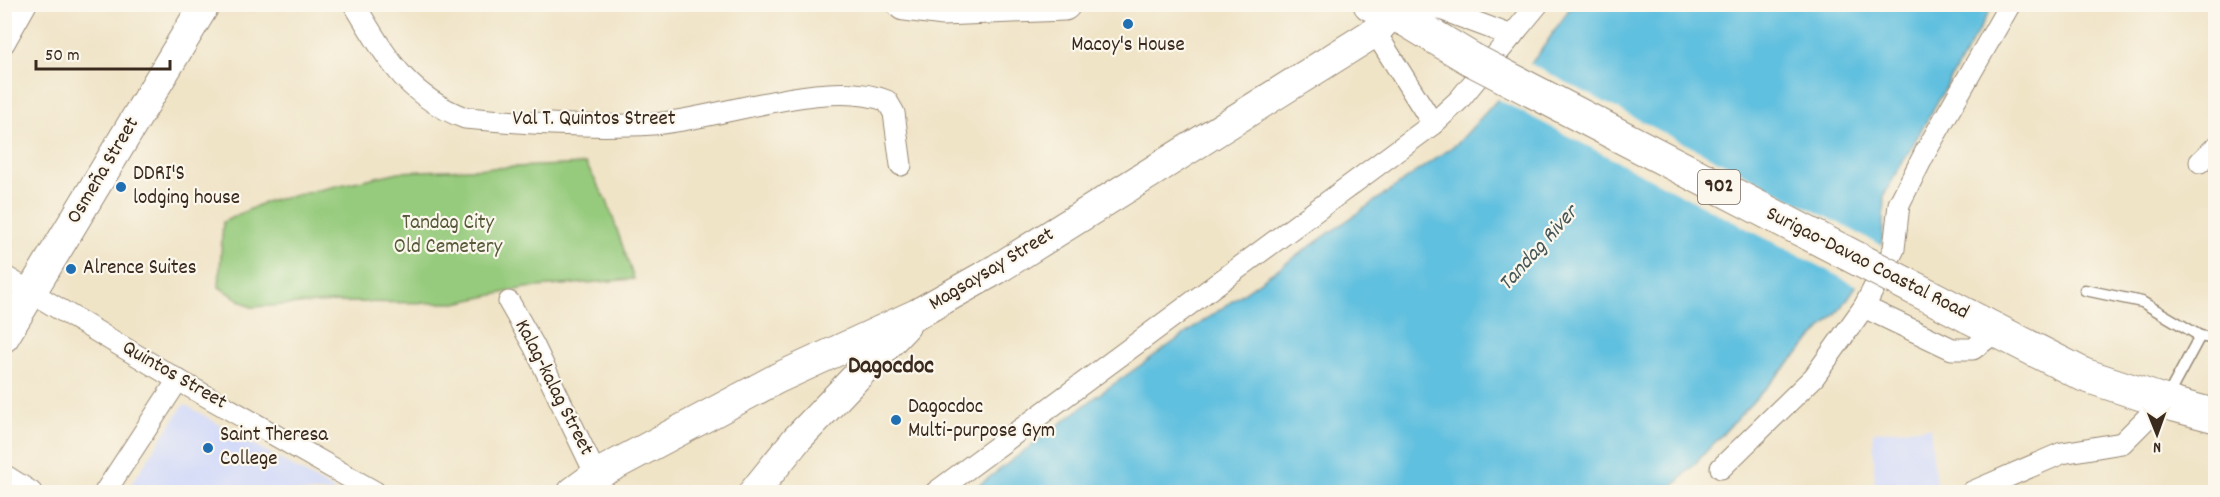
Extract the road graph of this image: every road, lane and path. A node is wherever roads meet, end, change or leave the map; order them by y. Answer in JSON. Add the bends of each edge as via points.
{"nodes":[{"id":1,"x":205,"y":4,"type":"edge"},
{"id":2,"x":354,"y":4,"type":"edge"},
{"id":3,"x":904,"y":4,"type":"edge"},
{"id":4,"x":1064,"y":4,"type":"edge"},
{"id":5,"x":1426,"y":4,"type":"edge"},
{"id":6,"x":1538,"y":4,"type":"edge"},
{"id":7,"x":2010,"y":4,"type":"edge"},
{"id":8,"x":965,"y":7,"type":"edge"},
{"id":9,"x":16,"y":14,"type":"edge"},
{"id":10,"x":1382,"y":14,"type":"edge"},
{"id":11,"x":1512,"y":36,"type":"junction"},
{"id":12,"x":4,"y":43,"type":"edge"},
{"id":13,"x":1433,"y":124,"type":"junction"},
{"id":14,"x":2216,"y":147,"type":"edge"},
{"id":15,"x":2200,"y":162,"type":"dead end"},
{"id":16,"x":901,"y":165,"type":"dead end"},
{"id":17,"x":4,"y":276,"type":"edge"},
{"id":18,"x":2085,"y":290,"type":"dead end"},
{"id":19,"x":32,"y":292,"type":"junction"},
{"id":20,"x":509,"y":302,"type":"dead end"},
{"id":21,"x":1864,"y":307,"type":"junction"},
{"id":22,"x":917,"y":314,"type":"junction"},
{"id":23,"x":1998,"y":330,"type":"junction"},
{"id":24,"x":2200,"y":336,"type":"junction"},
{"id":25,"x":4,"y":337,"type":"edge"},
{"id":26,"x":2216,"y":339,"type":"edge"},
{"id":27,"x":178,"y":380,"type":"junction"},
{"id":28,"x":2164,"y":401,"type":"junction"},
{"id":29,"x":2216,"y":416,"type":"edge"},
{"id":30,"x":1721,"y":468,"type":"dead end"},
{"id":31,"x":4,"y":475,"type":"edge"},
{"id":32,"x":585,"y":484,"type":"edge"},
{"id":33,"x":31,"y":492,"type":"edge"},
{"id":34,"x":105,"y":492,"type":"edge"},
{"id":35,"x":375,"y":492,"type":"edge"},
{"id":36,"x":754,"y":492,"type":"edge"},
{"id":37,"x":936,"y":492,"type":"edge"},
{"id":38,"x":1972,"y":492,"type":"edge"}],
"edges":[{"from":1,"to":19,"type":"main road","name":"Osmeña Street"},
{"from":2,"to":16,"type":"street","name":"Val T. Quintos Street","via":[[398,72],[417,92],[439,108],[465,118],[652,124],[812,96],[861,94],[887,101],[894,113]]},
{"from":3,"to":8,"type":"highway","via":[[942,9]]},
{"from":4,"to":8,"type":"highway"},
{"from":5,"to":11,"type":"street"},
{"from":6,"to":11,"type":"street"},
{"from":7,"to":21,"type":"street","via":[[1899,204],[1894,249]]},
{"from":9,"to":12,"type":"street"},
{"from":10,"to":13,"type":"street"},
{"from":10,"to":22,"type":"main road","name":"Magsaysay Street","via":[[997,269]]},
{"from":10,"to":23,"type":"highway","name":"Surigao-Davao Coastal Road","number":"902","bridge":true,"via":[[1408,21],[1471,58]]},
{"from":11,"to":13,"type":"street","via":[[1459,100]]},
{"from":13,"to":37,"type":"street"},
{"from":14,"to":15,"type":"street"},
{"from":17,"to":19,"type":"street","name":"Quintos Street"},
{"from":18,"to":24,"type":"lane","via":[[2142,302]]},
{"from":19,"to":25,"type":"main road","name":"Osmeña Street"},
{"from":19,"to":27,"type":"street","name":"Quintos Street"},
{"from":20,"to":32,"type":"street","name":"Kalag-kalag Street","via":[[534,346]]},
{"from":21,"to":23,"type":"street","via":[[1952,349],[1973,349]]},
{"from":21,"to":30,"type":"street","via":[[1814,377]]},
{"from":22,"to":32,"type":"main road","name":"Magsaysay Street","via":[[778,378]]},
{"from":22,"to":36,"type":"main road","via":[[796,440]]},
{"from":23,"to":28,"type":"highway","name":"Surigao-Davao Coastal Road","number":"902","via":[[2084,375]]},
{"from":24,"to":26,"type":"lane"},
{"from":24,"to":28,"type":"lane"},
{"from":27,"to":34,"type":"street"},
{"from":27,"to":35,"type":"street","name":"Quintos Street"},
{"from":28,"to":29,"type":"highway","name":"Surigao-Davao Coastal Road","number":"902"},
{"from":28,"to":38,"type":"street","via":[[2122,442],[2062,453]]},
{"from":31,"to":33,"type":"street"}]}
